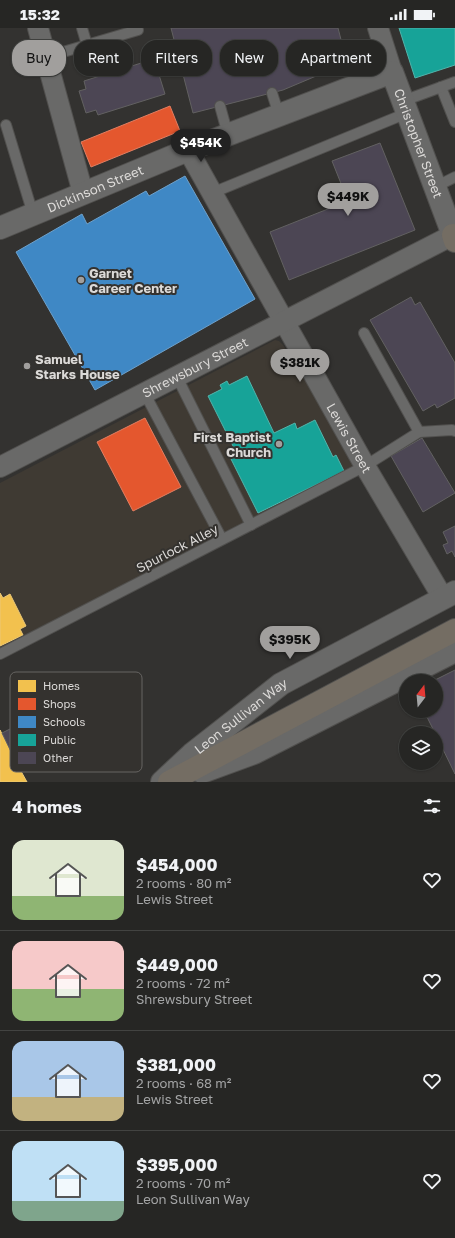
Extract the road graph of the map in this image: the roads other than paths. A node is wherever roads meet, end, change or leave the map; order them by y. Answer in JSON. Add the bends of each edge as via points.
{"nodes":[{"id":1,"x":38,"y":28,"type":"edge"},
{"id":2,"x":82,"y":28,"type":"edge"},
{"id":3,"x":137,"y":28,"type":"edge"},
{"id":4,"x":378,"y":28,"type":"edge"},
{"id":5,"x":41,"y":40,"type":"edge"},
{"id":6,"x":86,"y":40,"type":"edge"},
{"id":7,"x":104,"y":40,"type":"edge"},
{"id":8,"x":392,"y":72,"type":"junction"},
{"id":9,"x":51,"y":76,"type":"edge"},
{"id":10,"x":455,"y":82,"type":"edge"},
{"id":11,"x":441,"y":87,"type":"junction"},
{"id":12,"x":272,"y":93,"type":"dead end"},
{"id":13,"x":220,"y":106,"type":"dead end"},
{"id":14,"x":405,"y":107,"type":"junction"},
{"id":15,"x":279,"y":115,"type":"junction"},
{"id":16,"x":455,"y":122,"type":"edge"},
{"id":17,"x":6,"y":125,"type":"dead end"},
{"id":18,"x":228,"y":135,"type":"junction"},
{"id":19,"x":188,"y":150,"type":"junction"},
{"id":20,"x":455,"y":177,"type":"edge"},
{"id":21,"x":435,"y":187,"type":"junction"},
{"id":22,"x":83,"y":193,"type":"junction"},
{"id":23,"x":212,"y":193,"type":"junction"},
{"id":24,"x":33,"y":214,"type":"junction"},
{"id":25,"x":0,"y":228,"type":"edge"},
{"id":26,"x":454,"y":237,"type":"edge"},
{"id":27,"x":284,"y":323,"type":"junction"},
{"id":28,"x":364,"y":333,"type":"dead end"},
{"id":29,"x":177,"y":377,"type":"junction"},
{"id":30,"x":145,"y":394,"type":"junction"},
{"id":31,"x":455,"y":431,"type":"edge"},
{"id":32,"x":419,"y":432,"type":"junction"},
{"id":33,"x":365,"y":466,"type":"junction"},
{"id":34,"x":0,"y":467,"type":"edge"},
{"id":35,"x":251,"y":525,"type":"junction"},
{"id":36,"x":222,"y":539,"type":"junction"},
{"id":37,"x":449,"y":595,"type":"edge"},
{"id":38,"x":455,"y":630,"type":"edge"},
{"id":39,"x":455,"y":651,"type":"edge"},
{"id":40,"x":0,"y":654,"type":"edge"},
{"id":41,"x":161,"y":782,"type":"edge"},
{"id":42,"x":169,"y":782,"type":"edge"},
{"id":43,"x":176,"y":782,"type":"edge"}],
"edges":[{"from":1,"to":5,"type":"street"},
{"from":2,"to":6,"type":"lane"},
{"from":3,"to":7,"type":"lane","via":[[138,30]]},
{"from":4,"to":8,"type":"street","name":"Christopher Street"},
{"from":8,"to":14,"type":"street","name":"Christopher Street"},
{"from":8,"to":15,"type":"street","name":"Dickinson Street"},
{"from":9,"to":22,"type":"street"},
{"from":10,"to":11,"type":"lane"},
{"from":11,"to":14,"type":"lane"},
{"from":11,"to":16,"type":"lane"},
{"from":12,"to":15,"type":"lane"},
{"from":13,"to":18,"type":"lane"},
{"from":14,"to":21,"type":"street","name":"Christopher Street"},
{"from":14,"to":23,"type":"lane"},
{"from":15,"to":18,"type":"street","name":"Dickinson Street"},
{"from":17,"to":24,"type":"lane"},
{"from":18,"to":19,"type":"street","name":"Dickinson Street"},
{"from":19,"to":22,"type":"street","name":"Dickinson Street"},
{"from":19,"to":23,"type":"street","name":"Lewis Street"},
{"from":20,"to":21,"type":"lane"},
{"from":21,"to":26,"type":"street","name":"Christopher Street"},
{"from":22,"to":24,"type":"street","name":"Dickinson Street"},
{"from":23,"to":27,"type":"street","name":"Lewis Street"},
{"from":24,"to":25,"type":"street","name":"Dickinson Street"},
{"from":26,"to":27,"type":"street","name":"Shrewsbury Street"},
{"from":27,"to":29,"type":"street","name":"Shrewsbury Street"},
{"from":27,"to":33,"type":"street","name":"Lewis Street"},
{"from":28,"to":32,"type":"lane"},
{"from":29,"to":30,"type":"street","name":"Shrewsbury Street"},
{"from":29,"to":35,"type":"lane"},
{"from":30,"to":34,"type":"street","name":"Shrewsbury Street"},
{"from":30,"to":36,"type":"lane"},
{"from":31,"to":32,"type":"lane"},
{"from":32,"to":33,"type":"lane","name":"Spurlock Alley"},
{"from":33,"to":35,"type":"lane","name":"Spurlock Alley"},
{"from":33,"to":37,"type":"street","name":"Lewis Street"},
{"from":35,"to":36,"type":"lane","name":"Spurlock Alley"},
{"from":36,"to":40,"type":"lane","name":"Spurlock Alley"},
{"from":37,"to":41,"type":"street","name":"Leon Sullivan Way","via":[[280,684]]},
{"from":38,"to":42,"type":"highway"},
{"from":39,"to":43,"type":"street","name":"Leon Sullivan Way","via":[[254,753]]}]}
